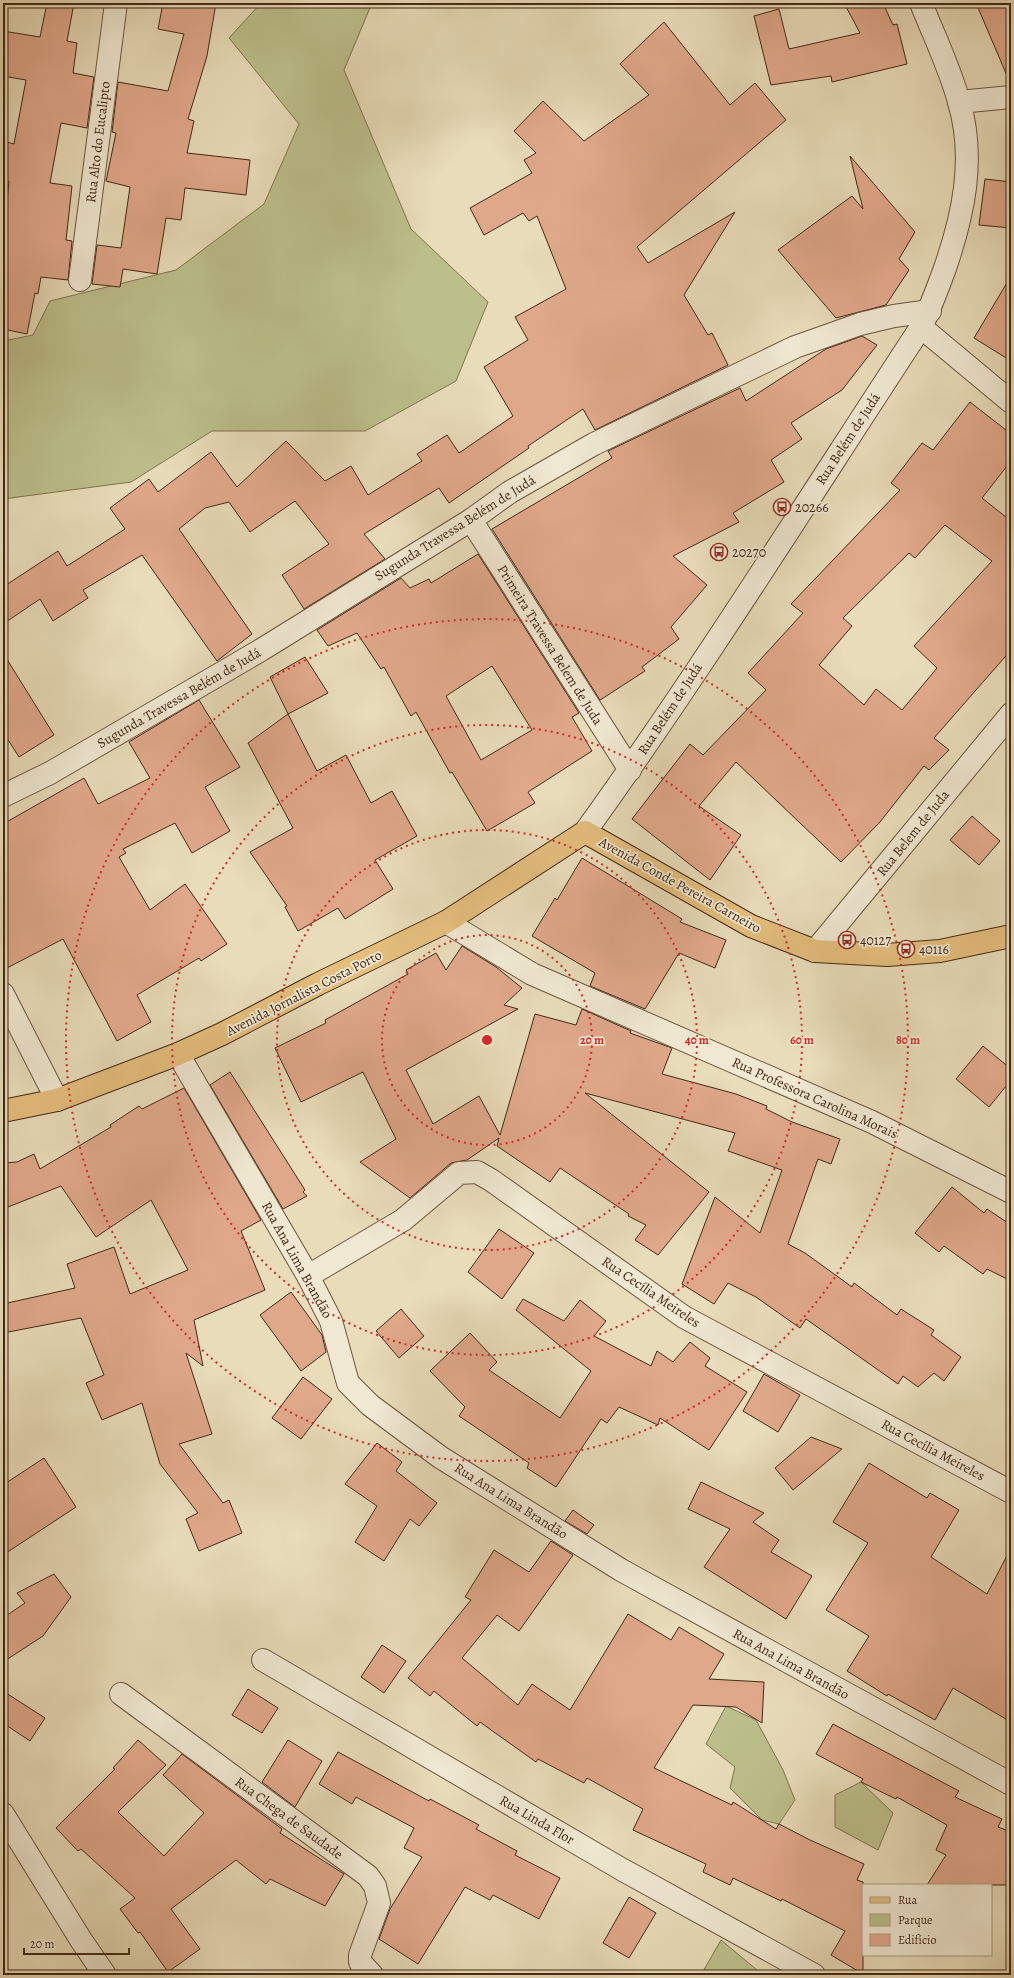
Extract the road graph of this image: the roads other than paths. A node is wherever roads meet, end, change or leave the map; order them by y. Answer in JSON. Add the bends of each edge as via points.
{"nodes":[{"id":1,"x":116,"y":3,"type":"edge"},
{"id":2,"x":921,"y":3,"type":"edge"},
{"id":3,"x":1011,"y":97,"type":"edge"},
{"id":4,"x":960,"y":102,"type":"junction"},
{"id":5,"x":80,"y":280,"type":"dead end"},
{"id":6,"x":925,"y":319,"type":"junction"},
{"id":7,"x":1011,"y":402,"type":"edge"},
{"id":8,"x":471,"y":520,"type":"junction"},
{"id":9,"x":1011,"y":714,"type":"edge"},
{"id":10,"x":630,"y":770,"type":"junction"},
{"id":11,"x":3,"y":796,"type":"edge"},
{"id":12,"x":585,"y":832,"type":"junction"},
{"id":13,"x":446,"y":922,"type":"junction"},
{"id":14,"x":1011,"y":936,"type":"edge"},
{"id":15,"x":815,"y":952,"type":"junction"},
{"id":16,"x":3,"y":994,"type":"edge"},
{"id":17,"x":178,"y":1054,"type":"junction"},
{"id":18,"x":57,"y":1100,"type":"junction"},
{"id":19,"x":3,"y":1111,"type":"edge"},
{"id":20,"x":1011,"y":1192,"type":"edge"},
{"id":21,"x":308,"y":1276,"type":"junction"},
{"id":22,"x":1011,"y":1492,"type":"edge"},
{"id":23,"x":263,"y":1660,"type":"dead end"},
{"id":24,"x":121,"y":1694,"type":"dead end"},
{"id":25,"x":1011,"y":1784,"type":"edge"},
{"id":26,"x":3,"y":1814,"type":"edge"},
{"id":27,"x":106,"y":1975,"type":"edge"},
{"id":28,"x":372,"y":1975,"type":"edge"},
{"id":29,"x":814,"y":1975,"type":"edge"}],
"edges":[{"from":1,"to":5,"type":"street","name":"Rua Alto do Eucalipto"},
{"from":2,"to":4,"type":"street","name":"Rua Belém de Judá"},
{"from":3,"to":4,"type":"street"},
{"from":4,"to":6,"type":"street","name":"Rua Belém de Judá","via":[[967,164],[965,194],[954,242]]},
{"from":6,"to":7,"type":"street"},
{"from":6,"to":8,"type":"street","name":"Sugunda Travessa Belém de Judá","via":[[894,316],[860,324],[795,347],[594,444],[510,492]]},
{"from":6,"to":10,"type":"street","name":"Rua Belém de Judá"},
{"from":8,"to":10,"type":"street","name":"Primeira Travessa Belem de Juda"},
{"from":8,"to":11,"type":"street","name":"Sugunda Travessa Belém de Judá","via":[[261,650],[50,773]]},
{"from":9,"to":15,"type":"street","name":"Rua Belem de Juda"},
{"from":10,"to":12,"type":"street","name":"Rua Belém de Judá"},
{"from":12,"to":13,"type":"main road","name":"Avenida Jornalista Costa Porto"},
{"from":12,"to":15,"type":"main road","name":"Avenida Conde Pereira Carneiro","via":[[751,926]]},
{"from":13,"to":17,"type":"main road","name":"Avenida Jornalista Costa Porto"},
{"from":13,"to":20,"type":"street","name":"Rua Professora Carolina Morais","via":[[532,974],[872,1122]]},
{"from":14,"to":15,"type":"main road","name":"Avenida Conde Pereira Carneiro","via":[[940,951],[887,955]]},
{"from":16,"to":18,"type":"street"},
{"from":17,"to":18,"type":"main road","name":"Avenida Jornalista Costa Porto"},
{"from":17,"to":21,"type":"street","name":"Rua Ana Lima Brandão"},
{"from":18,"to":19,"type":"main road","name":"Avenida Jornalista Costa Porto"},
{"from":21,"to":22,"type":"street","name":"Rua Cecília Meireles","via":[[403,1220],[459,1173],[477,1172],[684,1317]]},
{"from":21,"to":25,"type":"street","name":"Rua Ana Lima Brandão","via":[[331,1321],[348,1384],[370,1405],[440,1457],[621,1570]]},
{"from":23,"to":29,"type":"street","name":"Rua Linda Flor","via":[[623,1870]]},
{"from":24,"to":28,"type":"street","name":"Rua Chega de Saudade","via":[[368,1876],[375,1886],[379,1903],[360,1955],[360,1962]]},
{"from":26,"to":27,"type":"street","via":[[81,1940]]}]}
